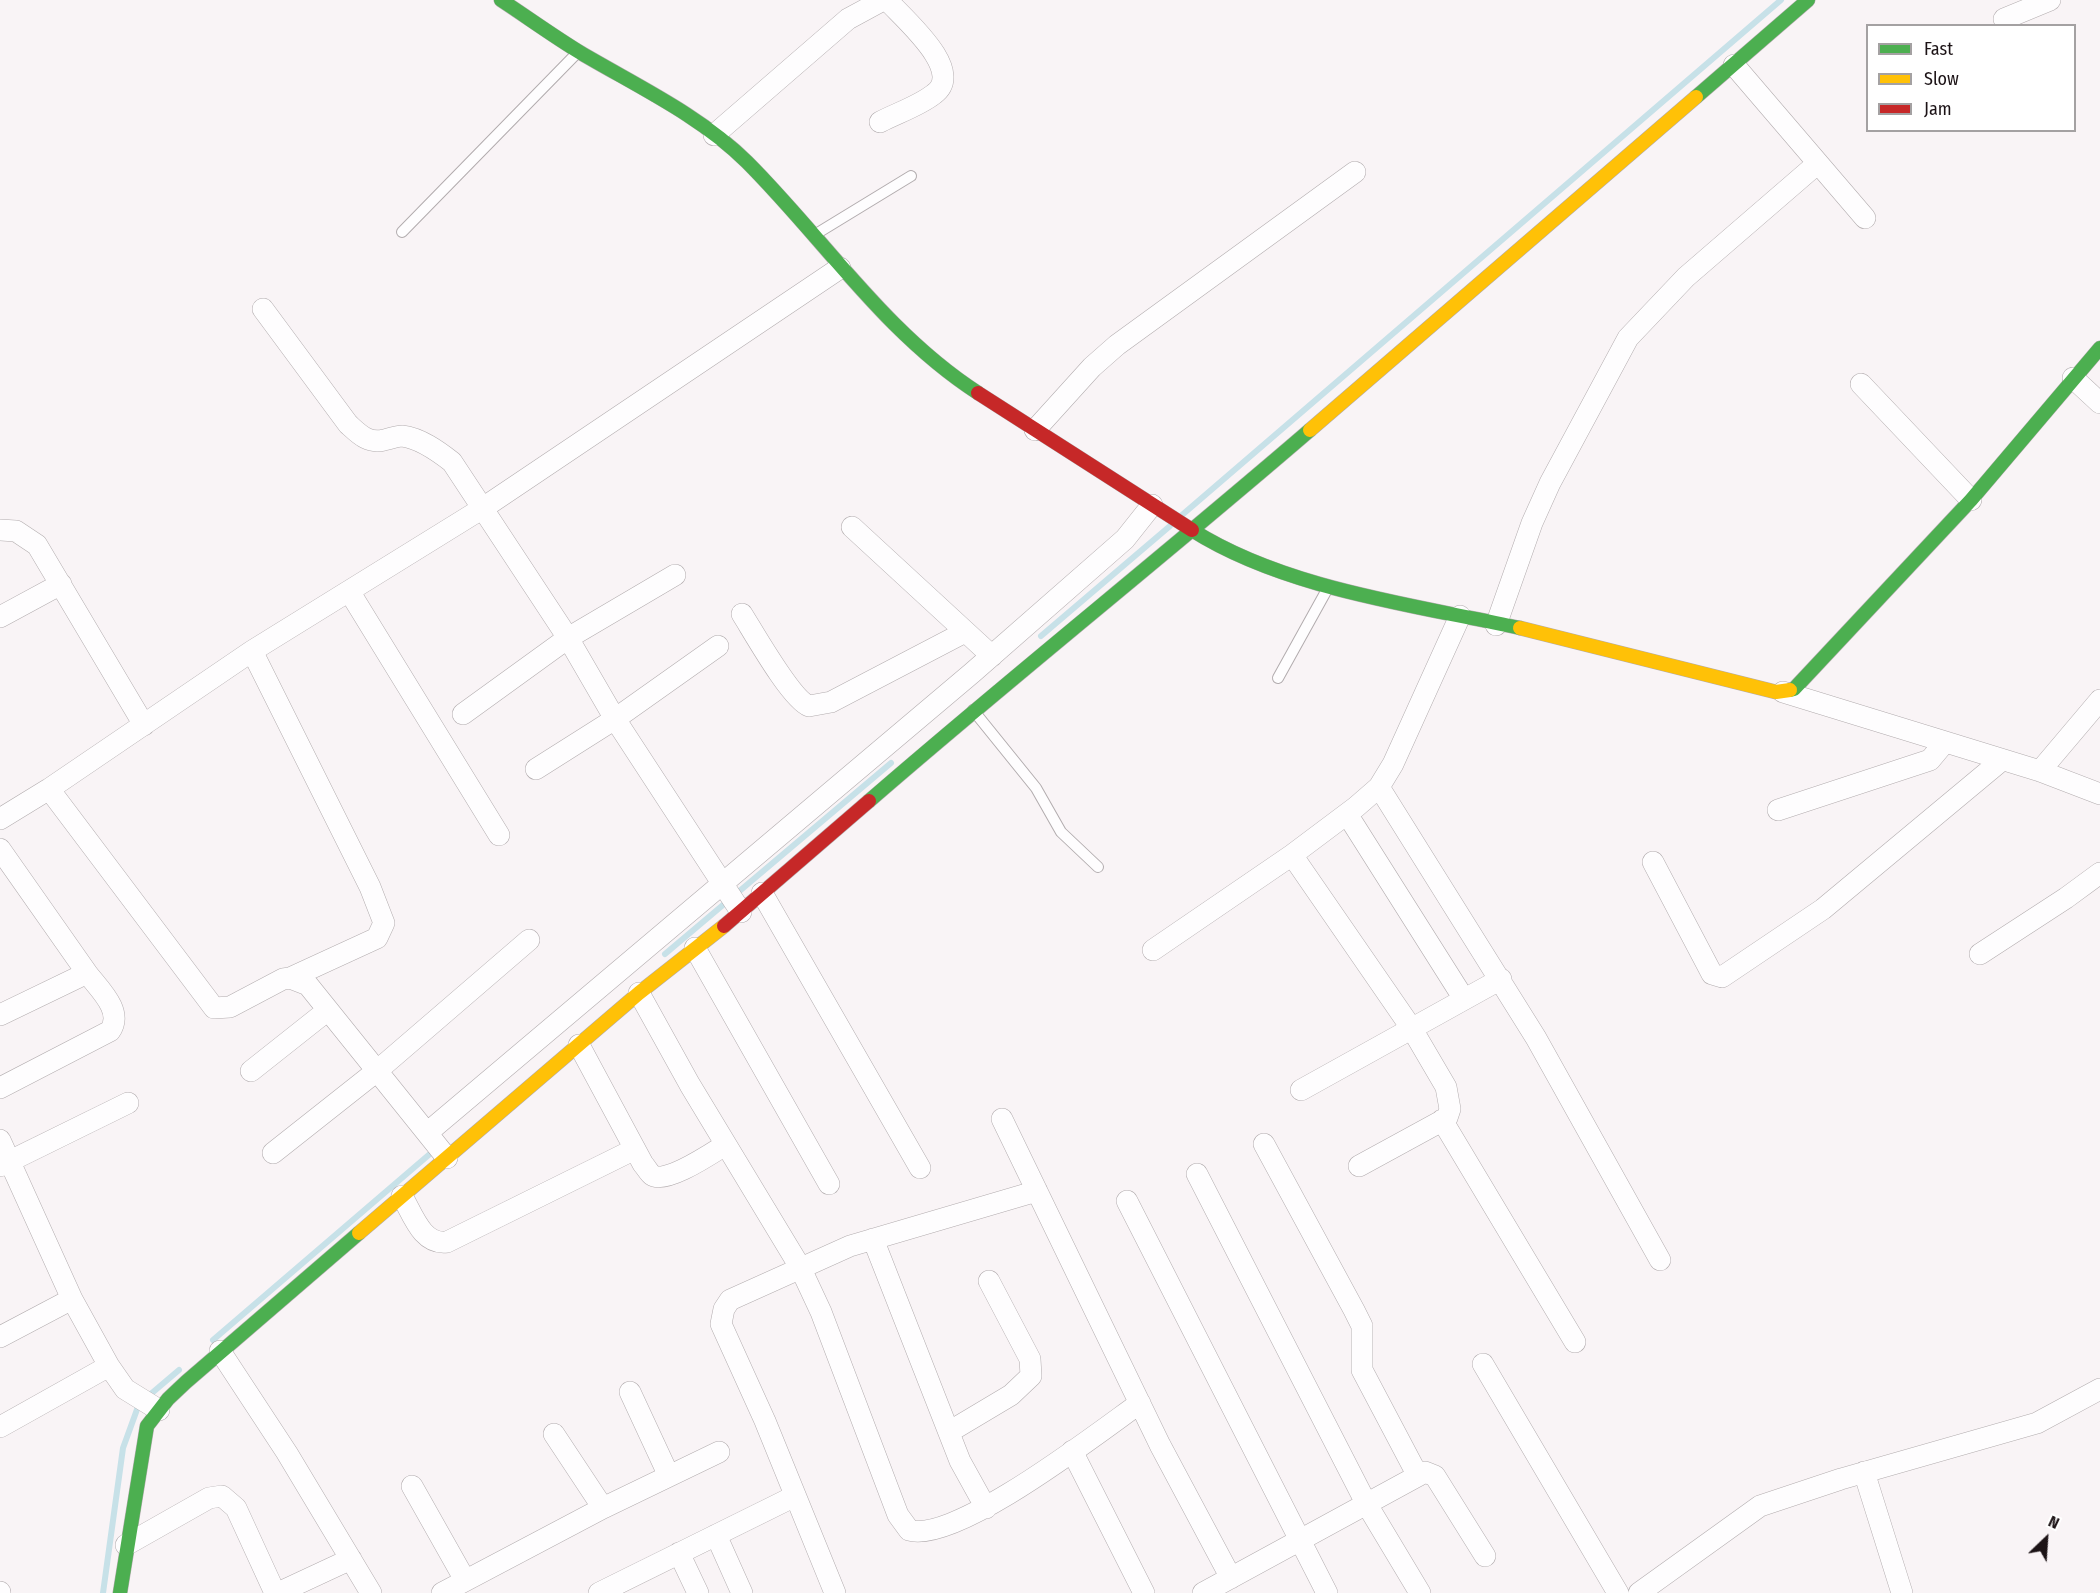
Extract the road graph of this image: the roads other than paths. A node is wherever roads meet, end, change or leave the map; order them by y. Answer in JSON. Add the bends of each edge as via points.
{"nodes":[{"id":1,"x":501,"y":0,"type":"edge"},
{"id":2,"x":883,"y":0,"type":"edge"},
{"id":3,"x":888,"y":0,"type":"edge"},
{"id":4,"x":1808,"y":0,"type":"edge"},
{"id":5,"x":2050,"y":0,"type":"edge"},
{"id":6,"x":2004,"y":19,"type":"dead end"},
{"id":7,"x":578,"y":51,"type":"junction"},
{"id":8,"x":1734,"y":65,"type":"junction"},
{"id":9,"x":880,"y":122,"type":"dead end"},
{"id":10,"x":714,"y":135,"type":"junction"},
{"id":11,"x":1818,"y":163,"type":"junction"},
{"id":12,"x":1355,"y":172,"type":"dead end"},
{"id":13,"x":911,"y":176,"type":"dead end"},
{"id":14,"x":1865,"y":218,"type":"dead end"},
{"id":15,"x":402,"y":232,"type":"dead end"},
{"id":16,"x":813,"y":236,"type":"junction"},
{"id":17,"x":840,"y":268,"type":"junction"},
{"id":18,"x":263,"y":309,"type":"dead end"},
{"id":19,"x":2100,"y":348,"type":"edge"},
{"id":20,"x":2073,"y":378,"type":"junction"},
{"id":21,"x":1861,"y":384,"type":"dead end"},
{"id":22,"x":2100,"y":403,"type":"edge"},
{"id":23,"x":1035,"y":430,"type":"junction"},
{"id":24,"x":1971,"y":500,"type":"junction"},
{"id":25,"x":483,"y":508,"type":"junction"},
{"id":26,"x":1155,"y":508,"type":"junction"},
{"id":27,"x":852,"y":527,"type":"dead end"},
{"id":28,"x":0,"y":530,"type":"edge"},
{"id":29,"x":1193,"y":531,"type":"junction"},
{"id":30,"x":675,"y":575,"type":"dead end"},
{"id":31,"x":61,"y":584,"type":"junction"},
{"id":32,"x":1329,"y":586,"type":"junction"},
{"id":33,"x":349,"y":591,"type":"junction"},
{"id":34,"x":742,"y":614,"type":"dead end"},
{"id":35,"x":1460,"y":616,"type":"junction"},
{"id":36,"x":0,"y":617,"type":"edge"},
{"id":37,"x":1496,"y":624,"type":"junction"},
{"id":38,"x":965,"y":632,"type":"junction"},
{"id":39,"x":568,"y":639,"type":"junction"},
{"id":40,"x":718,"y":646,"type":"dead end"},
{"id":41,"x":252,"y":651,"type":"junction"},
{"id":42,"x":992,"y":656,"type":"junction"},
{"id":43,"x":1278,"y":678,"type":"dead end"},
{"id":44,"x":1783,"y":693,"type":"junction"},
{"id":45,"x":2100,"y":700,"type":"edge"},
{"id":46,"x":973,"y":710,"type":"junction"},
{"id":47,"x":463,"y":714,"type":"dead end"},
{"id":48,"x":615,"y":719,"type":"junction"},
{"id":49,"x":144,"y":725,"type":"junction"},
{"id":50,"x":1945,"y":742,"type":"junction"},
{"id":51,"x":2002,"y":760,"type":"junction"},
{"id":52,"x":536,"y":769,"type":"dead end"},
{"id":53,"x":2040,"y":771,"type":"junction"},
{"id":54,"x":1379,"y":787,"type":"junction"},
{"id":55,"x":49,"y":789,"type":"junction"},
{"id":56,"x":2100,"y":794,"type":"edge"},
{"id":57,"x":1778,"y":810,"type":"dead end"},
{"id":58,"x":1347,"y":814,"type":"junction"},
{"id":59,"x":0,"y":819,"type":"edge"},
{"id":60,"x":499,"y":835,"type":"dead end"},
{"id":61,"x":0,"y":849,"type":"edge"},
{"id":62,"x":1292,"y":855,"type":"junction"},
{"id":63,"x":1653,"y":862,"type":"dead end"},
{"id":64,"x":1098,"y":867,"type":"dead end"},
{"id":65,"x":2100,"y":873,"type":"edge"},
{"id":66,"x":762,"y":893,"type":"junction"},
{"id":67,"x":732,"y":898,"type":"junction"},
{"id":68,"x":529,"y":940,"type":"dead end"},
{"id":69,"x":695,"y":948,"type":"junction"},
{"id":70,"x":1153,"y":950,"type":"dead end"},
{"id":71,"x":1980,"y":954,"type":"dead end"},
{"id":72,"x":87,"y":974,"type":"junction"},
{"id":73,"x":290,"y":978,"type":"junction"},
{"id":74,"x":1501,"y":979,"type":"junction"},
{"id":75,"x":639,"y":993,"type":"junction"},
{"id":76,"x":1464,"y":999,"type":"junction"},
{"id":77,"x":328,"y":1010,"type":"junction"},
{"id":78,"x":0,"y":1015,"type":"edge"},
{"id":79,"x":1412,"y":1029,"type":"junction"},
{"id":80,"x":579,"y":1045,"type":"junction"},
{"id":81,"x":378,"y":1070,"type":"junction"},
{"id":82,"x":250,"y":1071,"type":"dead end"},
{"id":83,"x":0,"y":1088,"type":"edge"},
{"id":84,"x":1301,"y":1090,"type":"dead end"},
{"id":85,"x":128,"y":1103,"type":"dead end"},
{"id":86,"x":1002,"y":1119,"type":"dead end"},
{"id":87,"x":1442,"y":1120,"type":"junction"},
{"id":88,"x":0,"y":1140,"type":"edge"},
{"id":89,"x":1264,"y":1144,"type":"dead end"},
{"id":90,"x":437,"y":1145,"type":"junction"},
{"id":91,"x":725,"y":1145,"type":"junction"},
{"id":92,"x":635,"y":1149,"type":"junction"},
{"id":93,"x":273,"y":1153,"type":"dead end"},
{"id":94,"x":5,"y":1164,"type":"edge"},
{"id":95,"x":1359,"y":1166,"type":"dead end"},
{"id":96,"x":920,"y":1168,"type":"dead end"},
{"id":97,"x":1197,"y":1174,"type":"dead end"},
{"id":98,"x":829,"y":1184,"type":"dead end"},
{"id":99,"x":1037,"y":1191,"type":"junction"},
{"id":100,"x":402,"y":1196,"type":"junction"},
{"id":101,"x":1126,"y":1201,"type":"dead end"},
{"id":102,"x":873,"y":1239,"type":"junction"},
{"id":103,"x":1660,"y":1260,"type":"dead end"},
{"id":104,"x":800,"y":1267,"type":"junction"},
{"id":105,"x":989,"y":1281,"type":"dead end"},
{"id":106,"x":72,"y":1299,"type":"junction"},
{"id":107,"x":0,"y":1338,"type":"edge"},
{"id":108,"x":1575,"y":1342,"type":"dead end"},
{"id":109,"x":220,"y":1351,"type":"junction"},
{"id":110,"x":1483,"y":1364,"type":"dead end"},
{"id":111,"x":109,"y":1366,"type":"junction"},
{"id":112,"x":2100,"y":1389,"type":"edge"},
{"id":113,"x":630,"y":1392,"type":"dead end"},
{"id":114,"x":1140,"y":1403,"type":"junction"},
{"id":115,"x":155,"y":1408,"type":"junction"},
{"id":116,"x":0,"y":1427,"type":"edge"},
{"id":117,"x":949,"y":1432,"type":"junction"},
{"id":118,"x":554,"y":1434,"type":"dead end"},
{"id":119,"x":1072,"y":1451,"type":"junction"},
{"id":120,"x":719,"y":1452,"type":"dead end"},
{"id":121,"x":1864,"y":1472,"type":"junction"},
{"id":122,"x":669,"y":1476,"type":"junction"},
{"id":123,"x":1418,"y":1476,"type":"junction"},
{"id":124,"x":412,"y":1486,"type":"dead end"},
{"id":125,"x":795,"y":1496,"type":"junction"},
{"id":126,"x":1366,"y":1503,"type":"junction"},
{"id":127,"x":603,"y":1508,"type":"junction"},
{"id":128,"x":986,"y":1508,"type":"junction"},
{"id":129,"x":716,"y":1535,"type":"junction"},
{"id":130,"x":1299,"y":1541,"type":"junction"},
{"id":131,"x":126,"y":1545,"type":"junction"},
{"id":132,"x":679,"y":1553,"type":"junction"},
{"id":133,"x":1485,"y":1556,"type":"dead end"},
{"id":134,"x":351,"y":1559,"type":"junction"},
{"id":135,"x":1231,"y":1578,"type":"junction"},
{"id":136,"x":465,"y":1580,"type":"junction"},
{"id":137,"x":120,"y":1593,"type":"edge"},
{"id":138,"x":276,"y":1593,"type":"edge"},
{"id":139,"x":371,"y":1593,"type":"edge"},
{"id":140,"x":442,"y":1593,"type":"edge"},
{"id":141,"x":599,"y":1593,"type":"edge"},
{"id":142,"x":698,"y":1593,"type":"edge"},
{"id":143,"x":742,"y":1593,"type":"edge"},
{"id":144,"x":835,"y":1593,"type":"edge"},
{"id":145,"x":1144,"y":1593,"type":"edge"},
{"id":146,"x":1203,"y":1593,"type":"edge"},
{"id":147,"x":1327,"y":1593,"type":"edge"},
{"id":148,"x":1420,"y":1593,"type":"edge"},
{"id":149,"x":1618,"y":1593,"type":"edge"},
{"id":150,"x":1639,"y":1593,"type":"edge"},
{"id":151,"x":1902,"y":1593,"type":"edge"}],
"edges":[{"from":1,"to":7,"type":"street"},
{"from":2,"to":10,"type":"street","via":[[848,19]]},
{"from":3,"to":9,"type":"street","via":[[933,51],[945,74],[935,94]]},
{"from":4,"to":8,"type":"street"},
{"from":5,"to":6,"type":"street"},
{"from":7,"to":10,"type":"street"},
{"from":7,"to":15,"type":"lane"},
{"from":8,"to":11,"type":"street"},
{"from":8,"to":29,"type":"street"},
{"from":10,"to":16,"type":"street","via":[[746,161]]},
{"from":11,"to":14,"type":"street"},
{"from":11,"to":37,"type":"street","via":[[1686,277],[1628,338],[1550,483]]},
{"from":12,"to":23,"type":"street","via":[[1117,345]]},
{"from":13,"to":16,"type":"lane"},
{"from":16,"to":17,"type":"street"},
{"from":17,"to":23,"type":"street","via":[[910,341],[956,379]]},
{"from":17,"to":25,"type":"street"},
{"from":18,"to":25,"type":"street","via":[[361,436],[371,441],[402,436],[439,452],[452,462]]},
{"from":19,"to":20,"type":"street"},
{"from":20,"to":22,"type":"street"},
{"from":20,"to":24,"type":"street"},
{"from":21,"to":24,"type":"street"},
{"from":23,"to":26,"type":"street"},
{"from":24,"to":44,"type":"street","via":[[1794,689]]},
{"from":25,"to":33,"type":"street"},
{"from":25,"to":39,"type":"street"},
{"from":26,"to":29,"type":"street"},
{"from":26,"to":42,"type":"street"},
{"from":27,"to":38,"type":"street"},
{"from":28,"to":31,"type":"street","via":[[26,535],[37,545]]},
{"from":29,"to":32,"type":"street","via":[[1259,563]]},
{"from":29,"to":46,"type":"street"},
{"from":30,"to":39,"type":"street"},
{"from":31,"to":36,"type":"street"},
{"from":31,"to":49,"type":"street"},
{"from":32,"to":35,"type":"street"},
{"from":32,"to":43,"type":"lane"},
{"from":33,"to":41,"type":"street"},
{"from":33,"to":60,"type":"street"},
{"from":34,"to":38,"type":"street","via":[[790,688],[809,706],[831,702]]},
{"from":35,"to":37,"type":"street"},
{"from":35,"to":54,"type":"street"},
{"from":37,"to":44,"type":"street"},
{"from":38,"to":42,"type":"street"},
{"from":39,"to":47,"type":"street"},
{"from":39,"to":48,"type":"street"},
{"from":40,"to":48,"type":"street"},
{"from":41,"to":49,"type":"street"},
{"from":41,"to":73,"type":"street","via":[[366,879],[384,923],[377,938]]},
{"from":42,"to":67,"type":"street"},
{"from":44,"to":50,"type":"street"},
{"from":45,"to":53,"type":"street"},
{"from":46,"to":64,"type":"lane","via":[[1036,788],[1061,832]]},
{"from":46,"to":66,"type":"street"},
{"from":48,"to":52,"type":"street"},
{"from":48,"to":67,"type":"street"},
{"from":49,"to":55,"type":"street"},
{"from":50,"to":51,"type":"street"},
{"from":50,"to":57,"type":"street","via":[[1937,754],[1922,763]]},
{"from":51,"to":53,"type":"street"},
{"from":51,"to":63,"type":"street","via":[[1823,909],[1722,977],[1712,974]]},
{"from":53,"to":56,"type":"street"},
{"from":54,"to":58,"type":"street"},
{"from":54,"to":74,"type":"street"},
{"from":55,"to":59,"type":"street"},
{"from":55,"to":73,"type":"street","via":[[214,1008],[230,1007]]},
{"from":58,"to":62,"type":"street"},
{"from":58,"to":76,"type":"street"},
{"from":61,"to":72,"type":"street"},
{"from":62,"to":70,"type":"street"},
{"from":62,"to":79,"type":"street"},
{"from":65,"to":71,"type":"street"},
{"from":66,"to":67,"type":"street"},
{"from":66,"to":96,"type":"street"},
{"from":67,"to":69,"type":"street"},
{"from":67,"to":90,"type":"street"},
{"from":68,"to":81,"type":"street"},
{"from":69,"to":75,"type":"street"},
{"from":69,"to":98,"type":"street"},
{"from":72,"to":78,"type":"street"},
{"from":72,"to":83,"type":"street","via":[[115,1014],[110,1031]]},
{"from":73,"to":77,"type":"street","via":[[308,985]]},
{"from":74,"to":76,"type":"street"},
{"from":74,"to":103,"type":"street"},
{"from":75,"to":80,"type":"street"},
{"from":75,"to":91,"type":"street"},
{"from":76,"to":79,"type":"street"},
{"from":77,"to":81,"type":"street"},
{"from":77,"to":82,"type":"street"},
{"from":79,"to":84,"type":"street"},
{"from":79,"to":87,"type":"street","via":[[1450,1098],[1450,1109]]},
{"from":80,"to":90,"type":"street"},
{"from":80,"to":92,"type":"street"},
{"from":81,"to":90,"type":"street"},
{"from":81,"to":93,"type":"street"},
{"from":85,"to":94,"type":"street"},
{"from":86,"to":99,"type":"street"},
{"from":87,"to":95,"type":"street"},
{"from":87,"to":108,"type":"street"},
{"from":88,"to":94,"type":"street"},
{"from":89,"to":123,"type":"street","via":[[1362,1326],[1362,1370]]},
{"from":90,"to":100,"type":"street"},
{"from":91,"to":92,"type":"street","via":[[661,1178],[652,1175]]},
{"from":91,"to":104,"type":"street"},
{"from":92,"to":100,"type":"street","via":[[447,1242],[438,1243],[425,1235]]},
{"from":94,"to":106,"type":"street"},
{"from":97,"to":126,"type":"street"},
{"from":99,"to":102,"type":"street"},
{"from":99,"to":114,"type":"street"},
{"from":100,"to":109,"type":"street"},
{"from":101,"to":130,"type":"street"},
{"from":102,"to":104,"type":"street"},
{"from":102,"to":117,"type":"street"},
{"from":104,"to":125,"type":"street","via":[[730,1300],[721,1324]]},
{"from":104,"to":128,"type":"street","via":[[903,1525],[916,1533],[929,1532]]},
{"from":105,"to":117,"type":"street","via":[[1030,1359],[1031,1376],[1011,1395]]},
{"from":106,"to":107,"type":"street"},
{"from":106,"to":111,"type":"street"},
{"from":109,"to":115,"type":"street"},
{"from":109,"to":134,"type":"street"},
{"from":110,"to":149,"type":"street"},
{"from":111,"to":115,"type":"street","via":[[132,1395]]},
{"from":111,"to":116,"type":"street"},
{"from":112,"to":121,"type":"street","via":[[2037,1423]]},
{"from":113,"to":122,"type":"street"},
{"from":114,"to":119,"type":"street"},
{"from":114,"to":135,"type":"street"},
{"from":115,"to":131,"type":"street","via":[[147,1426]]},
{"from":117,"to":128,"type":"street"},
{"from":118,"to":127,"type":"street"},
{"from":119,"to":128,"type":"street"},
{"from":119,"to":145,"type":"street"},
{"from":120,"to":122,"type":"street"},
{"from":121,"to":150,"type":"street","via":[[1760,1506]]},
{"from":121,"to":151,"type":"street"},
{"from":122,"to":127,"type":"street"},
{"from":123,"to":126,"type":"street"},
{"from":123,"to":133,"type":"street","via":[[1429,1472],[1435,1476]]},
{"from":124,"to":136,"type":"street"},
{"from":125,"to":129,"type":"street"},
{"from":125,"to":144,"type":"street"},
{"from":126,"to":130,"type":"street"},
{"from":126,"to":148,"type":"street"},
{"from":127,"to":136,"type":"street"},
{"from":129,"to":132,"type":"street"},
{"from":129,"to":143,"type":"street"},
{"from":130,"to":135,"type":"street"},
{"from":130,"to":147,"type":"street"},
{"from":131,"to":137,"type":"street"},
{"from":131,"to":138,"type":"street","via":[[209,1498],[222,1496],[236,1508]]},
{"from":132,"to":141,"type":"street"},
{"from":132,"to":142,"type":"street"},
{"from":134,"to":138,"type":"street"},
{"from":134,"to":139,"type":"street"},
{"from":135,"to":146,"type":"street"},
{"from":136,"to":140,"type":"street"}]}
